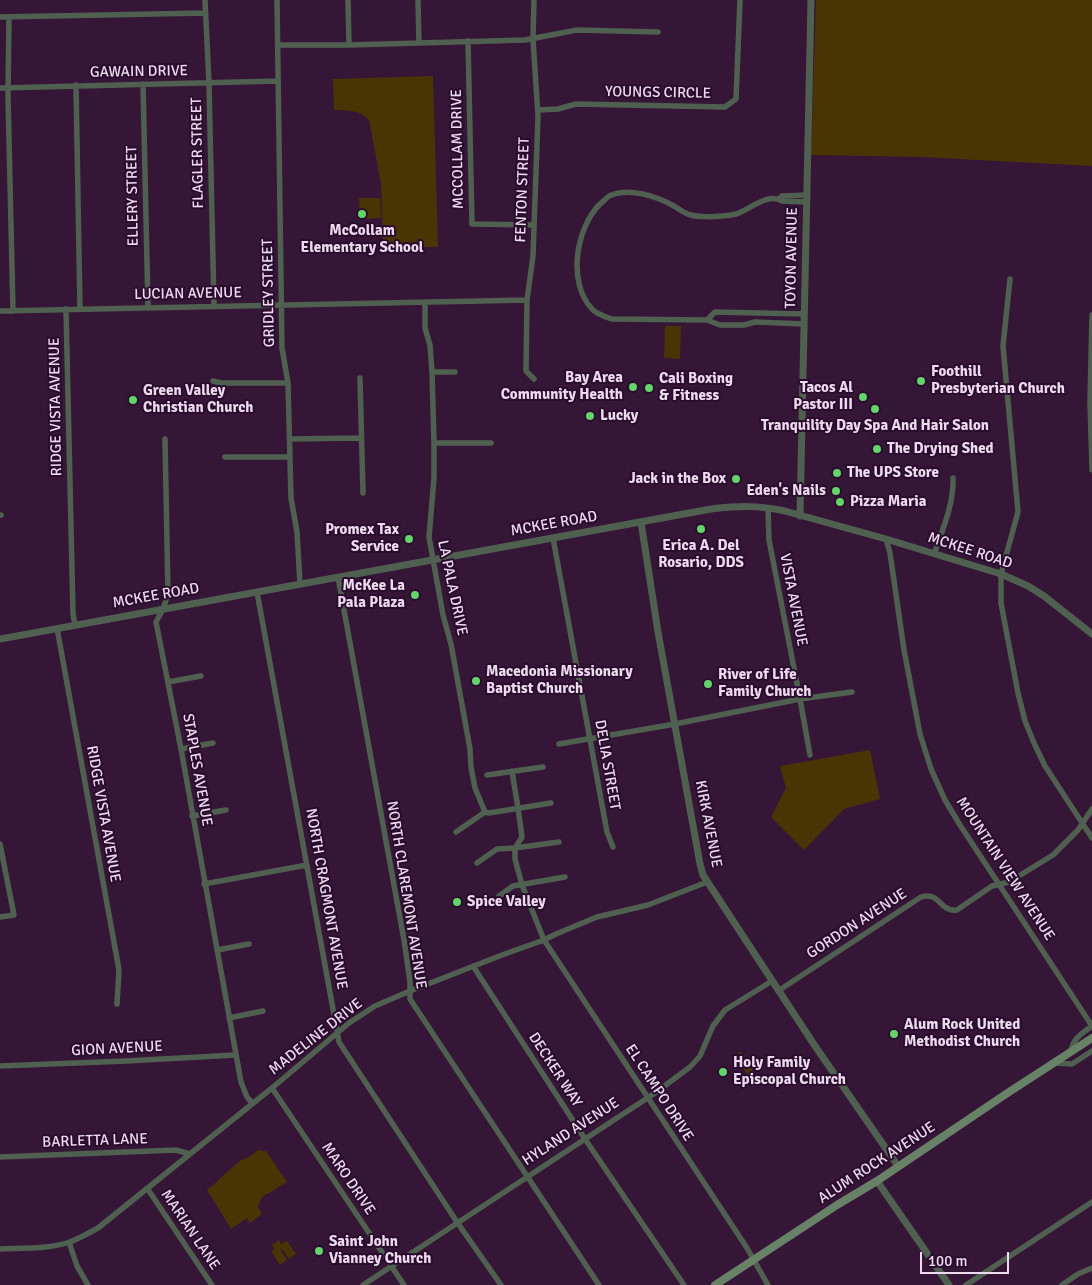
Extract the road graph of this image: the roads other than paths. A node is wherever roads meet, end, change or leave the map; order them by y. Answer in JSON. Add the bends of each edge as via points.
{"nodes":[{"id":1,"x":205,"y":0,"type":"edge"},
{"id":2,"x":277,"y":0,"type":"edge"},
{"id":3,"x":348,"y":0,"type":"edge"},
{"id":4,"x":418,"y":0,"type":"edge"},
{"id":5,"x":534,"y":0,"type":"edge"},
{"id":6,"x":740,"y":0,"type":"edge"},
{"id":7,"x":811,"y":0,"type":"edge"},
{"id":8,"x":205,"y":13,"type":"junction"},
{"id":9,"x":0,"y":17,"type":"edge"},
{"id":10,"x":9,"y":17,"type":"junction"},
{"id":11,"x":658,"y":32,"type":"dead end"},
{"id":12,"x":533,"y":38,"type":"junction"},
{"id":13,"x":468,"y":41,"type":"junction"},
{"id":14,"x":419,"y":43,"type":"junction"},
{"id":15,"x":278,"y":45,"type":"junction"},
{"id":16,"x":349,"y":45,"type":"junction"},
{"id":17,"x":278,"y":81,"type":"junction"},
{"id":18,"x":209,"y":83,"type":"junction"},
{"id":19,"x":143,"y":84,"type":"junction"},
{"id":20,"x":76,"y":85,"type":"junction"},
{"id":21,"x":8,"y":87,"type":"junction"},
{"id":22,"x":0,"y":88,"type":"edge"},
{"id":23,"x":538,"y":110,"type":"junction"},
{"id":24,"x":807,"y":199,"type":"junction"},
{"id":25,"x":534,"y":225,"type":"junction"},
{"id":26,"x":1010,"y":279,"type":"dead end"},
{"id":27,"x":527,"y":300,"type":"junction"},
{"id":28,"x":425,"y":302,"type":"junction"},
{"id":29,"x":282,"y":305,"type":"junction"},
{"id":30,"x":214,"y":306,"type":"junction"},
{"id":31,"x":148,"y":307,"type":"junction"},
{"id":32,"x":66,"y":309,"type":"junction"},
{"id":33,"x":80,"y":309,"type":"junction"},
{"id":34,"x":0,"y":311,"type":"edge"},
{"id":35,"x":13,"y":311,"type":"junction"},
{"id":36,"x":804,"y":314,"type":"junction"},
{"id":37,"x":1092,"y":315,"type":"edge"},
{"id":38,"x":707,"y":320,"type":"junction"},
{"id":39,"x":804,"y":324,"type":"junction"},
{"id":40,"x":432,"y":372,"type":"junction"},
{"id":41,"x":455,"y":372,"type":"dead end"},
{"id":42,"x":360,"y":378,"type":"dead end"},
{"id":43,"x":534,"y":379,"type":"dead end"},
{"id":44,"x":213,"y":381,"type":"dead end"},
{"id":45,"x":288,"y":383,"type":"junction"},
{"id":46,"x":361,"y":438,"type":"junction"},
{"id":47,"x":165,"y":439,"type":"dead end"},
{"id":48,"x":290,"y":439,"type":"junction"},
{"id":49,"x":491,"y":442,"type":"dead end"},
{"id":50,"x":434,"y":443,"type":"junction"},
{"id":51,"x":225,"y":457,"type":"dead end"},
{"id":52,"x":289,"y":457,"type":"junction"},
{"id":53,"x":1092,"y":470,"type":"edge"},
{"id":54,"x":953,"y":478,"type":"dead end"},
{"id":55,"x":363,"y":493,"type":"dead end"},
{"id":56,"x":768,"y":508,"type":"junction"},
{"id":57,"x":800,"y":516,"type":"junction"},
{"id":58,"x":641,"y":522,"type":"junction"},
{"id":59,"x":553,"y":538,"type":"junction"},
{"id":60,"x":886,"y":539,"type":"junction"},
{"id":61,"x":934,"y":554,"type":"junction"},
{"id":62,"x":433,"y":560,"type":"junction"},
{"id":63,"x":1001,"y":574,"type":"junction"},
{"id":64,"x":338,"y":577,"type":"junction"},
{"id":65,"x":300,"y":584,"type":"junction"},
{"id":66,"x":257,"y":592,"type":"junction"},
{"id":67,"x":163,"y":609,"type":"junction"},
{"id":68,"x":75,"y":625,"type":"junction"},
{"id":69,"x":57,"y":628,"type":"junction"},
{"id":70,"x":1092,"y":634,"type":"edge"},
{"id":71,"x":0,"y":639,"type":"edge"},
{"id":72,"x":201,"y":676,"type":"dead end"},
{"id":73,"x":168,"y":682,"type":"junction"},
{"id":74,"x":852,"y":692,"type":"dead end"},
{"id":75,"x":800,"y":699,"type":"junction"},
{"id":76,"x":675,"y":724,"type":"junction"},
{"id":77,"x":590,"y":739,"type":"junction"},
{"id":78,"x":213,"y":744,"type":"dead end"},
{"id":79,"x":559,"y":744,"type":"dead end"},
{"id":80,"x":181,"y":749,"type":"junction"},
{"id":81,"x":810,"y":755,"type":"dead end"},
{"id":82,"x":542,"y":767,"type":"dead end"},
{"id":83,"x":512,"y":771,"type":"junction"},
{"id":84,"x":487,"y":775,"type":"dead end"},
{"id":85,"x":551,"y":803,"type":"dead end"},
{"id":86,"x":518,"y":808,"type":"junction"},
{"id":87,"x":226,"y":810,"type":"dead end"},
{"id":88,"x":1092,"y":810,"type":"edge"},
{"id":89,"x":484,"y":812,"type":"junction"},
{"id":90,"x":192,"y":816,"type":"junction"},
{"id":91,"x":1082,"y":823,"type":"junction"},
{"id":92,"x":456,"y":832,"type":"dead end"},
{"id":93,"x":1092,"y":838,"type":"edge"},
{"id":94,"x":560,"y":842,"type":"dead end"},
{"id":95,"x":0,"y":844,"type":"edge"},
{"id":96,"x":515,"y":848,"type":"junction"},
{"id":97,"x":613,"y":848,"type":"dead end"},
{"id":98,"x":477,"y":863,"type":"dead end"},
{"id":99,"x":307,"y":865,"type":"junction"},
{"id":100,"x":565,"y":877,"type":"dead end"},
{"id":101,"x":707,"y":882,"type":"junction"},
{"id":102,"x":204,"y":884,"type":"junction"},
{"id":103,"x":522,"y":885,"type":"junction"},
{"id":104,"x":999,"y":885,"type":"junction"},
{"id":105,"x":499,"y":896,"type":"dead end"},
{"id":106,"x":0,"y":917,"type":"edge"},
{"id":107,"x":544,"y":940,"type":"junction"},
{"id":108,"x":249,"y":944,"type":"dead end"},
{"id":109,"x":217,"y":950,"type":"junction"},
{"id":110,"x":473,"y":966,"type":"junction"},
{"id":111,"x":772,"y":981,"type":"junction"},
{"id":112,"x":410,"y":991,"type":"junction"},
{"id":113,"x":778,"y":991,"type":"junction"},
{"id":114,"x":118,"y":1004,"type":"dead end"},
{"id":115,"x":263,"y":1011,"type":"dead end"},
{"id":116,"x":229,"y":1018,"type":"junction"},
{"id":117,"x":1092,"y":1026,"type":"edge"},
{"id":118,"x":338,"y":1033,"type":"junction"},
{"id":119,"x":1092,"y":1038,"type":"edge"},
{"id":120,"x":1092,"y":1051,"type":"edge"},
{"id":121,"x":1071,"y":1052,"type":"junction"},
{"id":122,"x":235,"y":1055,"type":"junction"},
{"id":123,"x":1054,"y":1063,"type":"junction"},
{"id":124,"x":0,"y":1066,"type":"edge"},
{"id":125,"x":272,"y":1088,"type":"junction"},
{"id":126,"x":647,"y":1098,"type":"junction"},
{"id":127,"x":252,"y":1103,"type":"junction"},
{"id":128,"x":585,"y":1139,"type":"junction"},
{"id":129,"x":190,"y":1154,"type":"junction"},
{"id":130,"x":0,"y":1157,"type":"edge"},
{"id":131,"x":898,"y":1166,"type":"junction"},
{"id":132,"x":526,"y":1176,"type":"junction"},
{"id":133,"x":877,"y":1181,"type":"junction"},
{"id":134,"x":147,"y":1188,"type":"junction"},
{"id":135,"x":1092,"y":1202,"type":"edge"},
{"id":136,"x":457,"y":1222,"type":"junction"},
{"id":137,"x":69,"y":1242,"type":"junction"},
{"id":138,"x":0,"y":1249,"type":"edge"},
{"id":139,"x":753,"y":1260,"type":"junction"},
{"id":140,"x":391,"y":1266,"type":"junction"},
{"id":141,"x":1092,"y":1268,"type":"edge"},
{"id":142,"x":88,"y":1285,"type":"edge"},
{"id":143,"x":212,"y":1285,"type":"edge"},
{"id":144,"x":363,"y":1285,"type":"edge"},
{"id":145,"x":404,"y":1285,"type":"edge"},
{"id":146,"x":501,"y":1285,"type":"edge"},
{"id":147,"x":599,"y":1285,"type":"edge"},
{"id":148,"x":684,"y":1285,"type":"edge"},
{"id":149,"x":715,"y":1285,"type":"edge"},
{"id":150,"x":768,"y":1285,"type":"edge"},
{"id":151,"x":949,"y":1285,"type":"edge"},
{"id":152,"x":966,"y":1285,"type":"edge"},
{"id":153,"x":1062,"y":1285,"type":"edge"}],
"edges":[{"from":1,"to":8,"type":"street","name":"FLAGLER STREET"},
{"from":2,"to":15,"type":"street","name":"GRIDLEY STREET"},
{"from":3,"to":16,"type":"street"},
{"from":4,"to":14,"type":"street"},
{"from":5,"to":12,"type":"street","name":"FENTON STREET"},
{"from":6,"to":23,"type":"street","name":"YOUNGS CIRCLE","via":[[736,99],[725,107],[576,104]]},
{"from":7,"to":24,"type":"street","name":"TOYON AVENUE"},
{"from":8,"to":10,"type":"street"},
{"from":8,"to":18,"type":"street","name":"FLAGLER STREET"},
{"from":9,"to":10,"type":"street"},
{"from":10,"to":21,"type":"street"},
{"from":11,"to":12,"type":"street","via":[[577,30]]},
{"from":12,"to":13,"type":"street"},
{"from":12,"to":23,"type":"street","name":"FENTON STREET"},
{"from":13,"to":14,"type":"street"},
{"from":13,"to":25,"type":"street","name":"MCCOLLAM DRIVE","via":[[472,224]]},
{"from":14,"to":16,"type":"street"},
{"from":15,"to":16,"type":"street"},
{"from":15,"to":17,"type":"street","name":"GRIDLEY STREET"},
{"from":17,"to":18,"type":"street","name":"GAWAIN DRIVE"},
{"from":17,"to":29,"type":"street","name":"GRIDLEY STREET"},
{"from":18,"to":19,"type":"street","name":"GAWAIN DRIVE"},
{"from":18,"to":30,"type":"street","name":"FLAGLER STREET"},
{"from":19,"to":20,"type":"street","name":"GAWAIN DRIVE"},
{"from":19,"to":31,"type":"street","name":"ELLERY STREET"},
{"from":20,"to":21,"type":"street","name":"GAWAIN DRIVE"},
{"from":20,"to":33,"type":"street"},
{"from":21,"to":22,"type":"street","name":"GAWAIN DRIVE"},
{"from":21,"to":35,"type":"street"},
{"from":23,"to":25,"type":"street","name":"FENTON STREET"},
{"from":24,"to":36,"type":"street","name":"TOYON AVENUE"},
{"from":24,"to":38,"type":"street","via":[[770,199],[737,214],[719,217],[690,215],[657,197],[630,192],[608,197],[594,210],[579,245],[577,269],[580,291],[592,310],[612,319]]},
{"from":25,"to":27,"type":"street","name":"FENTON STREET"},
{"from":26,"to":63,"type":"street","via":[[1003,346],[1018,512]]},
{"from":27,"to":28,"type":"street","name":"LUCIAN AVENUE"},
{"from":27,"to":43,"type":"street","name":"FENTON STREET","via":[[526,371]]},
{"from":28,"to":29,"type":"street","name":"LUCIAN AVENUE"},
{"from":28,"to":40,"type":"street","name":"LA PALA DRIVE","via":[[425,328]]},
{"from":29,"to":30,"type":"street","name":"LUCIAN AVENUE"},
{"from":29,"to":45,"type":"street","name":"GRIDLEY STREET","via":[[282,348]]},
{"from":30,"to":31,"type":"street","name":"LUCIAN AVENUE"},
{"from":31,"to":33,"type":"street","name":"LUCIAN AVENUE"},
{"from":32,"to":33,"type":"street","name":"LUCIAN AVENUE"},
{"from":32,"to":35,"type":"street","name":"LUCIAN AVENUE"},
{"from":32,"to":68,"type":"street","name":"RIDGE VISTA AVENUE"},
{"from":34,"to":35,"type":"street","name":"LUCIAN AVENUE"},
{"from":36,"to":38,"type":"street","via":[[715,312]]},
{"from":36,"to":39,"type":"street","name":"TOYON AVENUE"},
{"from":37,"to":53,"type":"street"},
{"from":38,"to":39,"type":"street","via":[[720,325],[755,322]]},
{"from":39,"to":57,"type":"street","name":"TOYON AVENUE"},
{"from":40,"to":41,"type":"street"},
{"from":40,"to":50,"type":"street","name":"LA PALA DRIVE"},
{"from":42,"to":46,"type":"street"},
{"from":44,"to":45,"type":"street"},
{"from":45,"to":48,"type":"street","name":"GRIDLEY STREET"},
{"from":46,"to":48,"type":"street"},
{"from":46,"to":55,"type":"street"},
{"from":47,"to":67,"type":"street","name":"STAPLES AVENUE","via":[[168,594]]},
{"from":48,"to":52,"type":"street","name":"GRIDLEY STREET"},
{"from":49,"to":50,"type":"street"},
{"from":50,"to":62,"type":"street","name":"LA PALA DRIVE","via":[[429,537]]},
{"from":51,"to":52,"type":"street"},
{"from":52,"to":65,"type":"street","name":"GRIDLEY STREET"},
{"from":54,"to":61,"type":"street","via":[[950,504]]},
{"from":56,"to":57,"type":"street","name":"MCKEE ROAD"},
{"from":56,"to":58,"type":"street","name":"MCKEE ROAD","via":[[738,506]]},
{"from":56,"to":75,"type":"street","name":"VISTA AVENUE","via":[[769,540]]},
{"from":57,"to":60,"type":"street","name":"MCKEE ROAD"},
{"from":58,"to":59,"type":"street","name":"MCKEE ROAD"},
{"from":58,"to":76,"type":"street","name":"KIRK AVENUE"},
{"from":59,"to":62,"type":"street","name":"MCKEE ROAD"},
{"from":59,"to":77,"type":"street","name":"DELIA STREET"},
{"from":60,"to":61,"type":"street","name":"MCKEE ROAD"},
{"from":60,"to":104,"type":"street","name":"MOUNTAIN VIEW AVENUE","via":[[916,715],[931,769],[945,800]]},
{"from":61,"to":63,"type":"street","name":"MCKEE ROAD"},
{"from":62,"to":64,"type":"street","name":"MCKEE ROAD"},
{"from":62,"to":89,"type":"street","name":"LA PALA DRIVE","via":[[475,788]]},
{"from":63,"to":70,"type":"street","name":"MCKEE ROAD","via":[[1044,596]]},
{"from":63,"to":91,"type":"street","via":[[1001,603],[1025,721],[1045,766]]},
{"from":64,"to":65,"type":"street","name":"MCKEE ROAD"},
{"from":64,"to":112,"type":"street","name":"NORTH CLAREMONT AVENUE","via":[[404,940]]},
{"from":65,"to":66,"type":"street","name":"MCKEE ROAD"},
{"from":66,"to":67,"type":"street","name":"MCKEE ROAD"},
{"from":66,"to":99,"type":"street","name":"NORTH CRAGMONT AVENUE"},
{"from":67,"to":68,"type":"street","name":"MCKEE ROAD"},
{"from":67,"to":73,"type":"street","name":"STAPLES AVENUE","via":[[156,622]]},
{"from":68,"to":69,"type":"street","name":"MCKEE ROAD"},
{"from":69,"to":71,"type":"street","name":"MCKEE ROAD"},
{"from":69,"to":114,"type":"street","name":"RIDGE VISTA AVENUE","via":[[119,970]]},
{"from":72,"to":73,"type":"street"},
{"from":73,"to":80,"type":"street","name":"STAPLES AVENUE"},
{"from":74,"to":75,"type":"street"},
{"from":75,"to":76,"type":"street"},
{"from":75,"to":81,"type":"street","name":"VISTA AVENUE"},
{"from":76,"to":77,"type":"street"},
{"from":76,"to":101,"type":"street","name":"KIRK AVENUE","via":[[700,864]]},
{"from":77,"to":79,"type":"street"},
{"from":77,"to":97,"type":"street","name":"DELIA STREET","via":[[607,832]]},
{"from":78,"to":80,"type":"street"},
{"from":80,"to":90,"type":"street","name":"STAPLES AVENUE"},
{"from":82,"to":83,"type":"street"},
{"from":83,"to":84,"type":"street"},
{"from":83,"to":86,"type":"street"},
{"from":85,"to":86,"type":"street"},
{"from":86,"to":89,"type":"street"},
{"from":86,"to":96,"type":"street","via":[[522,838]]},
{"from":87,"to":90,"type":"street"},
{"from":88,"to":91,"type":"street","name":"GORDON AVENUE"},
{"from":89,"to":92,"type":"street"},
{"from":90,"to":102,"type":"street","name":"STAPLES AVENUE"},
{"from":91,"to":93,"type":"street"},
{"from":91,"to":104,"type":"street","name":"GORDON AVENUE","via":[[1071,839],[1053,855]]},
{"from":94,"to":96,"type":"street"},
{"from":95,"to":106,"type":"street","via":[[14,915]]},
{"from":96,"to":98,"type":"street","via":[[497,849]]},
{"from":96,"to":103,"type":"street","name":"EL CAMPO DRIVE"},
{"from":99,"to":102,"type":"street"},
{"from":99,"to":118,"type":"street","name":"NORTH CRAGMONT AVENUE"},
{"from":100,"to":103,"type":"street"},
{"from":101,"to":107,"type":"street","name":"MADELINE DRIVE","via":[[648,905],[597,918]]},
{"from":101,"to":111,"type":"street","name":"KIRK AVENUE"},
{"from":102,"to":109,"type":"street","name":"STAPLES AVENUE"},
{"from":103,"to":105,"type":"street","via":[[514,886]]},
{"from":103,"to":107,"type":"street","name":"EL CAMPO DRIVE"},
{"from":104,"to":113,"type":"street","name":"GORDON AVENUE","via":[[992,886],[957,910],[948,909],[934,897],[921,897]]},
{"from":104,"to":117,"type":"street","name":"MOUNTAIN VIEW AVENUE"},
{"from":107,"to":110,"type":"street","name":"MADELINE DRIVE"},
{"from":107,"to":126,"type":"street","name":"EL CAMPO DRIVE"},
{"from":108,"to":109,"type":"street"},
{"from":109,"to":116,"type":"street","name":"STAPLES AVENUE"},
{"from":110,"to":112,"type":"street","name":"MADELINE DRIVE"},
{"from":110,"to":128,"type":"street","name":"DECKER WAY"},
{"from":111,"to":113,"type":"street","name":"KIRK AVENUE"},
{"from":111,"to":126,"type":"street","name":"HYLAND AVENUE","via":[[725,1010],[690,1068]]},
{"from":112,"to":118,"type":"street","name":"MADELINE DRIVE","via":[[375,1006]]},
{"from":112,"to":132,"type":"street","name":"NORTH CLAREMONT AVENUE","via":[[410,999]]},
{"from":113,"to":131,"type":"street","name":"KIRK AVENUE"},
{"from":115,"to":116,"type":"street"},
{"from":116,"to":122,"type":"street","name":"STAPLES AVENUE"},
{"from":117,"to":121,"type":"street","name":"ALUM ROCK AVENUE","via":[[1075,1039]]},
{"from":118,"to":125,"type":"street","name":"MADELINE DRIVE"},
{"from":118,"to":136,"type":"street","name":"NORTH CRAGMONT AVENUE","via":[[339,1042]]},
{"from":119,"to":121,"type":"main road","name":"ALUM ROCK AVENUE"},
{"from":120,"to":123,"type":"street","name":"ALUM ROCK AVENUE","via":[[1072,1064]]},
{"from":121,"to":123,"type":"main road","name":"ALUM ROCK AVENUE"},
{"from":122,"to":124,"type":"street","name":"GION AVENUE"},
{"from":122,"to":127,"type":"street","name":"STAPLES AVENUE","via":[[240,1082]]},
{"from":123,"to":131,"type":"main road","name":"ALUM ROCK AVENUE"},
{"from":125,"to":127,"type":"street","name":"MADELINE DRIVE"},
{"from":125,"to":140,"type":"street","name":"MARO DRIVE"},
{"from":126,"to":128,"type":"street","name":"HYLAND AVENUE"},
{"from":126,"to":139,"type":"street","name":"EL CAMPO DRIVE"},
{"from":127,"to":129,"type":"street","name":"MADELINE DRIVE"},
{"from":128,"to":132,"type":"street","name":"HYLAND AVENUE"},
{"from":128,"to":148,"type":"street","name":"DECKER WAY"},
{"from":129,"to":130,"type":"street","name":"BARLETTA LANE","via":[[176,1150]]},
{"from":129,"to":134,"type":"street","name":"MADELINE DRIVE"},
{"from":131,"to":133,"type":"main road","name":"ALUM ROCK AVENUE"},
{"from":132,"to":136,"type":"street","name":"HYLAND AVENUE"},
{"from":132,"to":147,"type":"street","name":"NORTH CLAREMONT AVENUE"},
{"from":133,"to":139,"type":"main road","name":"ALUM ROCK AVENUE"},
{"from":133,"to":151,"type":"street"},
{"from":134,"to":137,"type":"street","name":"MADELINE DRIVE","via":[[98,1228]]},
{"from":134,"to":143,"type":"street","name":"MARIAN LANE"},
{"from":135,"to":152,"type":"street"},
{"from":136,"to":140,"type":"street","name":"HYLAND AVENUE"},
{"from":136,"to":146,"type":"street","name":"NORTH CRAGMONT AVENUE"},
{"from":137,"to":138,"type":"street","name":"MADELINE DRIVE"},
{"from":137,"to":142,"type":"street"},
{"from":139,"to":149,"type":"main road","name":"ALUM ROCK AVENUE"},
{"from":139,"to":150,"type":"street","name":"EL CAMPO DRIVE"},
{"from":140,"to":144,"type":"street","name":"HYLAND AVENUE"},
{"from":140,"to":145,"type":"street","name":"MARO DRIVE"},
{"from":141,"to":153,"type":"street"}]}
